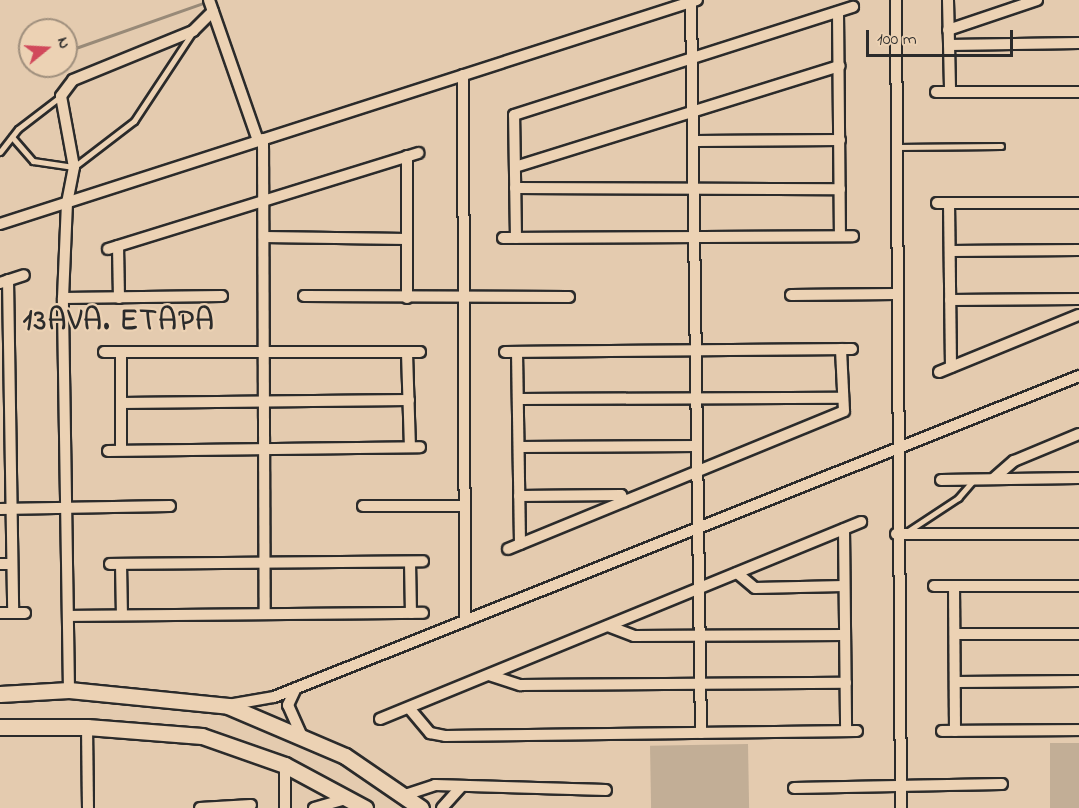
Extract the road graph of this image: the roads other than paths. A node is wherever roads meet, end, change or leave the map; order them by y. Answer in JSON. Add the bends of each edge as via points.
{"nodes":[{"id":1,"x":209,"y":0,"type":"edge"},
{"id":2,"x":896,"y":0,"type":"edge"},
{"id":3,"x":948,"y":0,"type":"edge"},
{"id":4,"x":1037,"y":0,"type":"edge"},
{"id":5,"x":694,"y":1,"type":"edge"},
{"id":6,"x":853,"y":7,"type":"dead end"},
{"id":7,"x":213,"y":11,"type":"junction"},
{"id":8,"x":838,"y":12,"type":"junction"},
{"id":9,"x":948,"y":30,"type":"junction"},
{"id":10,"x":193,"y":31,"type":"junction"},
{"id":11,"x":1079,"y":43,"type":"edge"},
{"id":12,"x":949,"y":45,"type":"junction"},
{"id":13,"x":696,"y":57,"type":"junction"},
{"id":14,"x":840,"y":66,"type":"junction"},
{"id":15,"x":463,"y":75,"type":"junction"},
{"id":16,"x":950,"y":91,"type":"junction"},
{"id":17,"x":936,"y":92,"type":"dead end"},
{"id":18,"x":1079,"y":92,"type":"edge"},
{"id":19,"x":61,"y":96,"type":"junction"},
{"id":20,"x":696,"y":110,"type":"junction"},
{"id":21,"x":12,"y":137,"type":"junction"},
{"id":22,"x":261,"y":140,"type":"junction"},
{"id":23,"x":840,"y":140,"type":"junction"},
{"id":24,"x":696,"y":141,"type":"junction"},
{"id":25,"x":1001,"y":146,"type":"dead end"},
{"id":26,"x":896,"y":147,"type":"junction"},
{"id":27,"x":0,"y":152,"type":"edge"},
{"id":28,"x":75,"y":167,"type":"junction"},
{"id":29,"x":515,"y":167,"type":"junction"},
{"id":30,"x":515,"y":189,"type":"junction"},
{"id":31,"x":840,"y":189,"type":"junction"},
{"id":32,"x":696,"y":190,"type":"junction"},
{"id":33,"x":264,"y":199,"type":"junction"},
{"id":34,"x":67,"y":203,"type":"junction"},
{"id":35,"x":937,"y":203,"type":"dead end"},
{"id":36,"x":949,"y":203,"type":"junction"},
{"id":37,"x":1079,"y":203,"type":"edge"},
{"id":38,"x":0,"y":224,"type":"edge"},
{"id":39,"x":840,"y":236,"type":"junction"},
{"id":40,"x":853,"y":236,"type":"dead end"},
{"id":41,"x":264,"y":237,"type":"junction"},
{"id":42,"x":503,"y":238,"type":"dead end"},
{"id":43,"x":516,"y":238,"type":"junction"},
{"id":44,"x":696,"y":238,"type":"junction"},
{"id":45,"x":407,"y":239,"type":"junction"},
{"id":46,"x":1079,"y":250,"type":"edge"},
{"id":47,"x":950,"y":251,"type":"junction"},
{"id":48,"x":24,"y":275,"type":"dead end"},
{"id":49,"x":4,"y":282,"type":"edge"},
{"id":50,"x":895,"y":294,"type":"junction"},
{"id":51,"x":791,"y":295,"type":"dead end"},
{"id":52,"x":222,"y":296,"type":"dead end"},
{"id":53,"x":304,"y":296,"type":"dead end"},
{"id":54,"x":569,"y":297,"type":"dead end"},
{"id":55,"x":63,"y":298,"type":"junction"},
{"id":56,"x":119,"y":298,"type":"junction"},
{"id":57,"x":407,"y":298,"type":"junction"},
{"id":58,"x":464,"y":298,"type":"junction"},
{"id":59,"x":1079,"y":299,"type":"edge"},
{"id":60,"x":950,"y":300,"type":"junction"},
{"id":61,"x":1079,"y":315,"type":"edge"},
{"id":62,"x":696,"y":350,"type":"junction"},
{"id":63,"x":104,"y":352,"type":"dead end"},
{"id":64,"x":121,"y":352,"type":"junction"},
{"id":65,"x":407,"y":352,"type":"junction"},
{"id":66,"x":420,"y":352,"type":"dead end"},
{"id":67,"x":505,"y":352,"type":"dead end"},
{"id":68,"x":517,"y":352,"type":"junction"},
{"id":69,"x":265,"y":354,"type":"junction"},
{"id":70,"x":5,"y":355,"type":"edge"},
{"id":71,"x":951,"y":367,"type":"junction"},
{"id":72,"x":939,"y":372,"type":"dead end"},
{"id":73,"x":1079,"y":376,"type":"edge"},
{"id":74,"x":843,"y":398,"type":"junction"},
{"id":75,"x":518,"y":399,"type":"junction"},
{"id":76,"x":697,"y":399,"type":"junction"},
{"id":77,"x":409,"y":400,"type":"junction"},
{"id":78,"x":265,"y":401,"type":"junction"},
{"id":79,"x":5,"y":403,"type":"edge"},
{"id":80,"x":121,"y":403,"type":"junction"},
{"id":81,"x":1079,"y":434,"type":"edge"},
{"id":82,"x":697,"y":446,"type":"junction"},
{"id":83,"x":519,"y":447,"type":"junction"},
{"id":84,"x":265,"y":449,"type":"junction"},
{"id":85,"x":5,"y":450,"type":"edge"},
{"id":86,"x":121,"y":450,"type":"junction"},
{"id":87,"x":108,"y":451,"type":"dead end"},
{"id":88,"x":895,"y":452,"type":"junction"},
{"id":89,"x":697,"y":471,"type":"junction"},
{"id":90,"x":1079,"y":478,"type":"edge"},
{"id":91,"x":974,"y":479,"type":"junction"},
{"id":92,"x":993,"y":479,"type":"junction"},
{"id":93,"x":941,"y":480,"type":"dead end"},
{"id":94,"x":519,"y":496,"type":"junction"},
{"id":95,"x":624,"y":501,"type":"junction"},
{"id":96,"x":170,"y":506,"type":"dead end"},
{"id":97,"x":363,"y":506,"type":"dead end"},
{"id":98,"x":464,"y":506,"type":"junction"},
{"id":99,"x":12,"y":508,"type":"junction"},
{"id":100,"x":67,"y":508,"type":"junction"},
{"id":101,"x":0,"y":509,"type":"edge"},
{"id":102,"x":861,"y":522,"type":"dead end"},
{"id":103,"x":844,"y":529,"type":"junction"},
{"id":104,"x":699,"y":530,"type":"junction"},
{"id":105,"x":900,"y":534,"type":"junction"},
{"id":106,"x":1079,"y":534,"type":"edge"},
{"id":107,"x":520,"y":544,"type":"junction"},
{"id":108,"x":508,"y":549,"type":"dead end"},
{"id":109,"x":423,"y":561,"type":"dead end"},
{"id":110,"x":410,"y":562,"type":"junction"},
{"id":111,"x":265,"y":563,"type":"junction"},
{"id":112,"x":0,"y":564,"type":"edge"},
{"id":113,"x":12,"y":564,"type":"junction"},
{"id":114,"x":737,"y":573,"type":"junction"},
{"id":115,"x":1079,"y":585,"type":"edge"},
{"id":116,"x":844,"y":586,"type":"junction"},
{"id":117,"x":934,"y":586,"type":"dead end"},
{"id":118,"x":954,"y":586,"type":"junction"},
{"id":119,"x":701,"y":588,"type":"junction"},
{"id":120,"x":0,"y":613,"type":"edge"},
{"id":121,"x":13,"y":613,"type":"junction"},
{"id":122,"x":25,"y":613,"type":"dead end"},
{"id":123,"x":411,"y":613,"type":"junction"},
{"id":124,"x":423,"y":613,"type":"dead end"},
{"id":125,"x":265,"y":614,"type":"junction"},
{"id":126,"x":122,"y":615,"type":"junction"},
{"id":127,"x":68,"y":616,"type":"junction"},
{"id":128,"x":465,"y":621,"type":"junction"},
{"id":129,"x":608,"y":626,"type":"junction"},
{"id":130,"x":954,"y":634,"type":"junction"},
{"id":131,"x":1079,"y":634,"type":"edge"},
{"id":132,"x":845,"y":635,"type":"junction"},
{"id":133,"x":701,"y":637,"type":"junction"},
{"id":134,"x":489,"y":675,"type":"junction"},
{"id":135,"x":1079,"y":681,"type":"edge"},
{"id":136,"x":955,"y":682,"type":"junction"},
{"id":137,"x":846,"y":683,"type":"junction"},
{"id":138,"x":701,"y":686,"type":"junction"},
{"id":139,"x":296,"y":688,"type":"junction"},
{"id":140,"x":69,"y":690,"type":"junction"},
{"id":141,"x":0,"y":694,"type":"edge"},
{"id":142,"x":228,"y":706,"type":"junction"},
{"id":143,"x":409,"y":708,"type":"junction"},
{"id":144,"x":380,"y":719,"type":"dead end"},
{"id":145,"x":87,"y":727,"type":"junction"},
{"id":146,"x":0,"y":728,"type":"edge"},
{"id":147,"x":1079,"y":729,"type":"edge"},
{"id":148,"x":942,"y":731,"type":"dead end"},
{"id":149,"x":955,"y":731,"type":"junction"},
{"id":150,"x":701,"y":733,"type":"junction"},
{"id":151,"x":301,"y":734,"type":"junction"},
{"id":152,"x":285,"y":765,"type":"junction"},
{"id":153,"x":1002,"y":784,"type":"dead end"},
{"id":154,"x":900,"y":786,"type":"junction"},
{"id":155,"x":460,"y":788,"type":"junction"},
{"id":156,"x":794,"y":788,"type":"dead end"},
{"id":157,"x":606,"y":790,"type":"dead end"},
{"id":158,"x":405,"y":795,"type":"junction"},
{"id":159,"x":349,"y":798,"type":"junction"},
{"id":160,"x":250,"y":805,"type":"dead end"},
{"id":161,"x":233,"y":807,"type":"edge"},
{"id":162,"x":88,"y":808,"type":"edge"},
{"id":163,"x":200,"y":808,"type":"edge"},
{"id":164,"x":285,"y":808,"type":"edge"},
{"id":165,"x":314,"y":808,"type":"edge"},
{"id":166,"x":365,"y":808,"type":"edge"},
{"id":167,"x":421,"y":808,"type":"edge"},
{"id":168,"x":442,"y":808,"type":"edge"},
{"id":169,"x":900,"y":808,"type":"edge"}],
"edges":[{"from":1,"to":7,"type":"street"},
{"from":2,"to":26,"type":"street"},
{"from":3,"to":9,"type":"street"},
{"from":4,"to":9,"type":"street"},
{"from":5,"to":13,"type":"street"},
{"from":5,"to":15,"type":"street"},
{"from":6,"to":8,"type":"street"},
{"from":7,"to":10,"type":"street"},
{"from":7,"to":22,"type":"street"},
{"from":8,"to":13,"type":"street"},
{"from":8,"to":14,"type":"street"},
{"from":9,"to":12,"type":"street"},
{"from":10,"to":19,"type":"street","via":[[74,80]]},
{"from":10,"to":28,"type":"lane","via":[[134,121]]},
{"from":11,"to":12,"type":"street"},
{"from":12,"to":16,"type":"street"},
{"from":13,"to":20,"type":"street"},
{"from":13,"to":29,"type":"street","via":[[514,115]]},
{"from":14,"to":20,"type":"street"},
{"from":14,"to":23,"type":"street"},
{"from":15,"to":22,"type":"street"},
{"from":15,"to":58,"type":"street"},
{"from":16,"to":17,"type":"street"},
{"from":16,"to":18,"type":"street"},
{"from":19,"to":21,"type":"lane"},
{"from":19,"to":28,"type":"street","via":[[59,108]]},
{"from":20,"to":24,"type":"street"},
{"from":20,"to":29,"type":"street"},
{"from":21,"to":27,"type":"lane"},
{"from":21,"to":28,"type":"lane","via":[[33,161]]},
{"from":22,"to":33,"type":"street"},
{"from":22,"to":34,"type":"street"},
{"from":23,"to":24,"type":"street"},
{"from":23,"to":31,"type":"street"},
{"from":24,"to":32,"type":"street"},
{"from":25,"to":26,"type":"lane"},
{"from":26,"to":50,"type":"street"},
{"from":28,"to":34,"type":"street"},
{"from":29,"to":30,"type":"street"},
{"from":30,"to":32,"type":"street"},
{"from":30,"to":43,"type":"street"},
{"from":31,"to":32,"type":"street"},
{"from":31,"to":39,"type":"street"},
{"from":32,"to":44,"type":"street"},
{"from":33,"to":41,"type":"street"},
{"from":33,"to":45,"type":"street","via":[[412,154]]},
{"from":33,"to":56,"type":"street","via":[[113,248]]},
{"from":34,"to":38,"type":"street"},
{"from":34,"to":55,"type":"street"},
{"from":35,"to":36,"type":"street"},
{"from":36,"to":37,"type":"street"},
{"from":36,"to":47,"type":"street"},
{"from":39,"to":40,"type":"street"},
{"from":39,"to":44,"type":"street"},
{"from":41,"to":45,"type":"street"},
{"from":41,"to":69,"type":"street"},
{"from":42,"to":43,"type":"street"},
{"from":43,"to":44,"type":"street"},
{"from":44,"to":62,"type":"street"},
{"from":45,"to":57,"type":"street"},
{"from":46,"to":47,"type":"street"},
{"from":47,"to":60,"type":"street"},
{"from":48,"to":49,"type":"street"},
{"from":49,"to":70,"type":"street"},
{"from":50,"to":51,"type":"street"},
{"from":50,"to":88,"type":"street"},
{"from":52,"to":56,"type":"street"},
{"from":53,"to":57,"type":"street"},
{"from":54,"to":58,"type":"street"},
{"from":55,"to":56,"type":"street"},
{"from":55,"to":100,"type":"street"},
{"from":57,"to":58,"type":"street"},
{"from":58,"to":98,"type":"street"},
{"from":59,"to":60,"type":"street"},
{"from":60,"to":71,"type":"street"},
{"from":61,"to":71,"type":"street"},
{"from":62,"to":68,"type":"street"},
{"from":62,"to":74,"type":"street","via":[[847,349]]},
{"from":62,"to":76,"type":"street"},
{"from":63,"to":64,"type":"street"},
{"from":64,"to":69,"type":"street"},
{"from":64,"to":80,"type":"street"},
{"from":65,"to":66,"type":"street"},
{"from":65,"to":69,"type":"street"},
{"from":65,"to":77,"type":"street"},
{"from":67,"to":68,"type":"street"},
{"from":68,"to":75,"type":"street"},
{"from":69,"to":78,"type":"street"},
{"from":70,"to":79,"type":"street"},
{"from":71,"to":72,"type":"street"},
{"from":73,"to":88,"type":"street"},
{"from":74,"to":76,"type":"street"},
{"from":74,"to":89,"type":"street","via":[[844,411]]},
{"from":75,"to":76,"type":"street"},
{"from":75,"to":83,"type":"street"},
{"from":76,"to":82,"type":"street"},
{"from":77,"to":78,"type":"street"},
{"from":77,"to":84,"type":"street","via":[[415,447]]},
{"from":78,"to":80,"type":"street"},
{"from":78,"to":84,"type":"street"},
{"from":79,"to":85,"type":"street"},
{"from":80,"to":86,"type":"street"},
{"from":81,"to":92,"type":"street","via":[[1014,461]]},
{"from":82,"to":83,"type":"street"},
{"from":82,"to":89,"type":"street"},
{"from":83,"to":94,"type":"street"},
{"from":84,"to":86,"type":"street"},
{"from":84,"to":111,"type":"street"},
{"from":85,"to":99,"type":"street"},
{"from":86,"to":87,"type":"street"},
{"from":88,"to":104,"type":"street"},
{"from":88,"to":105,"type":"street"},
{"from":89,"to":95,"type":"street"},
{"from":89,"to":104,"type":"street"},
{"from":90,"to":92,"type":"street"},
{"from":91,"to":92,"type":"street"},
{"from":91,"to":93,"type":"street"},
{"from":91,"to":105,"type":"lane","via":[[958,498]]},
{"from":94,"to":95,"type":"street","via":[[621,495]]},
{"from":94,"to":107,"type":"street"},
{"from":95,"to":107,"type":"street"},
{"from":96,"to":100,"type":"street"},
{"from":97,"to":98,"type":"street"},
{"from":98,"to":128,"type":"street"},
{"from":99,"to":100,"type":"street"},
{"from":99,"to":101,"type":"street"},
{"from":99,"to":113,"type":"street"},
{"from":100,"to":127,"type":"street"},
{"from":102,"to":103,"type":"street"},
{"from":103,"to":114,"type":"street"},
{"from":103,"to":116,"type":"street"},
{"from":104,"to":119,"type":"street"},
{"from":104,"to":128,"type":"street"},
{"from":105,"to":106,"type":"street"},
{"from":105,"to":154,"type":"street"},
{"from":107,"to":108,"type":"street"},
{"from":109,"to":110,"type":"street"},
{"from":110,"to":111,"type":"street"},
{"from":110,"to":123,"type":"street"},
{"from":111,"to":125,"type":"street"},
{"from":111,"to":126,"type":"street","via":[[116,564]]},
{"from":112,"to":113,"type":"street"},
{"from":113,"to":121,"type":"street"},
{"from":114,"to":116,"type":"street","via":[[755,588]]},
{"from":114,"to":119,"type":"street"},
{"from":115,"to":118,"type":"street"},
{"from":116,"to":132,"type":"street"},
{"from":117,"to":118,"type":"street"},
{"from":118,"to":130,"type":"street"},
{"from":119,"to":129,"type":"street"},
{"from":119,"to":133,"type":"street"},
{"from":120,"to":121,"type":"street"},
{"from":121,"to":122,"type":"street"},
{"from":123,"to":124,"type":"street"},
{"from":123,"to":125,"type":"street"},
{"from":125,"to":126,"type":"street"},
{"from":126,"to":127,"type":"street"},
{"from":127,"to":140,"type":"street"},
{"from":128,"to":139,"type":"street"},
{"from":129,"to":133,"type":"street","via":[[634,636]]},
{"from":129,"to":134,"type":"street"},
{"from":130,"to":131,"type":"street"},
{"from":130,"to":136,"type":"street"},
{"from":132,"to":133,"type":"street"},
{"from":132,"to":137,"type":"street"},
{"from":133,"to":138,"type":"street"},
{"from":134,"to":138,"type":"street","via":[[520,685]]},
{"from":134,"to":143,"type":"street"},
{"from":135,"to":136,"type":"street"},
{"from":136,"to":149,"type":"street"},
{"from":137,"to":138,"type":"street"},
{"from":137,"to":150,"type":"street","via":[[852,731]]},
{"from":138,"to":150,"type":"street"},
{"from":139,"to":142,"type":"street"},
{"from":139,"to":151,"type":"street","via":[[288,705],[289,718]]},
{"from":140,"to":141,"type":"street"},
{"from":140,"to":142,"type":"street"},
{"from":142,"to":151,"type":"street"},
{"from":143,"to":144,"type":"street"},
{"from":143,"to":150,"type":"street","via":[[424,728],[444,736]]},
{"from":145,"to":146,"type":"street"},
{"from":145,"to":152,"type":"street","via":[[202,736]]},
{"from":145,"to":162,"type":"street"},
{"from":147,"to":149,"type":"street"},
{"from":148,"to":149,"type":"street"},
{"from":151,"to":158,"type":"street"},
{"from":152,"to":159,"type":"street"},
{"from":152,"to":164,"type":"street"},
{"from":153,"to":154,"type":"street"},
{"from":154,"to":156,"type":"street"},
{"from":154,"to":169,"type":"street"},
{"from":155,"to":157,"type":"street"},
{"from":155,"to":158,"type":"street","via":[[425,785]]},
{"from":155,"to":168,"type":"street"},
{"from":158,"to":167,"type":"street"},
{"from":159,"to":165,"type":"street"},
{"from":159,"to":166,"type":"street"},
{"from":160,"to":161,"type":"street"},
{"from":161,"to":163,"type":"street"}]}
